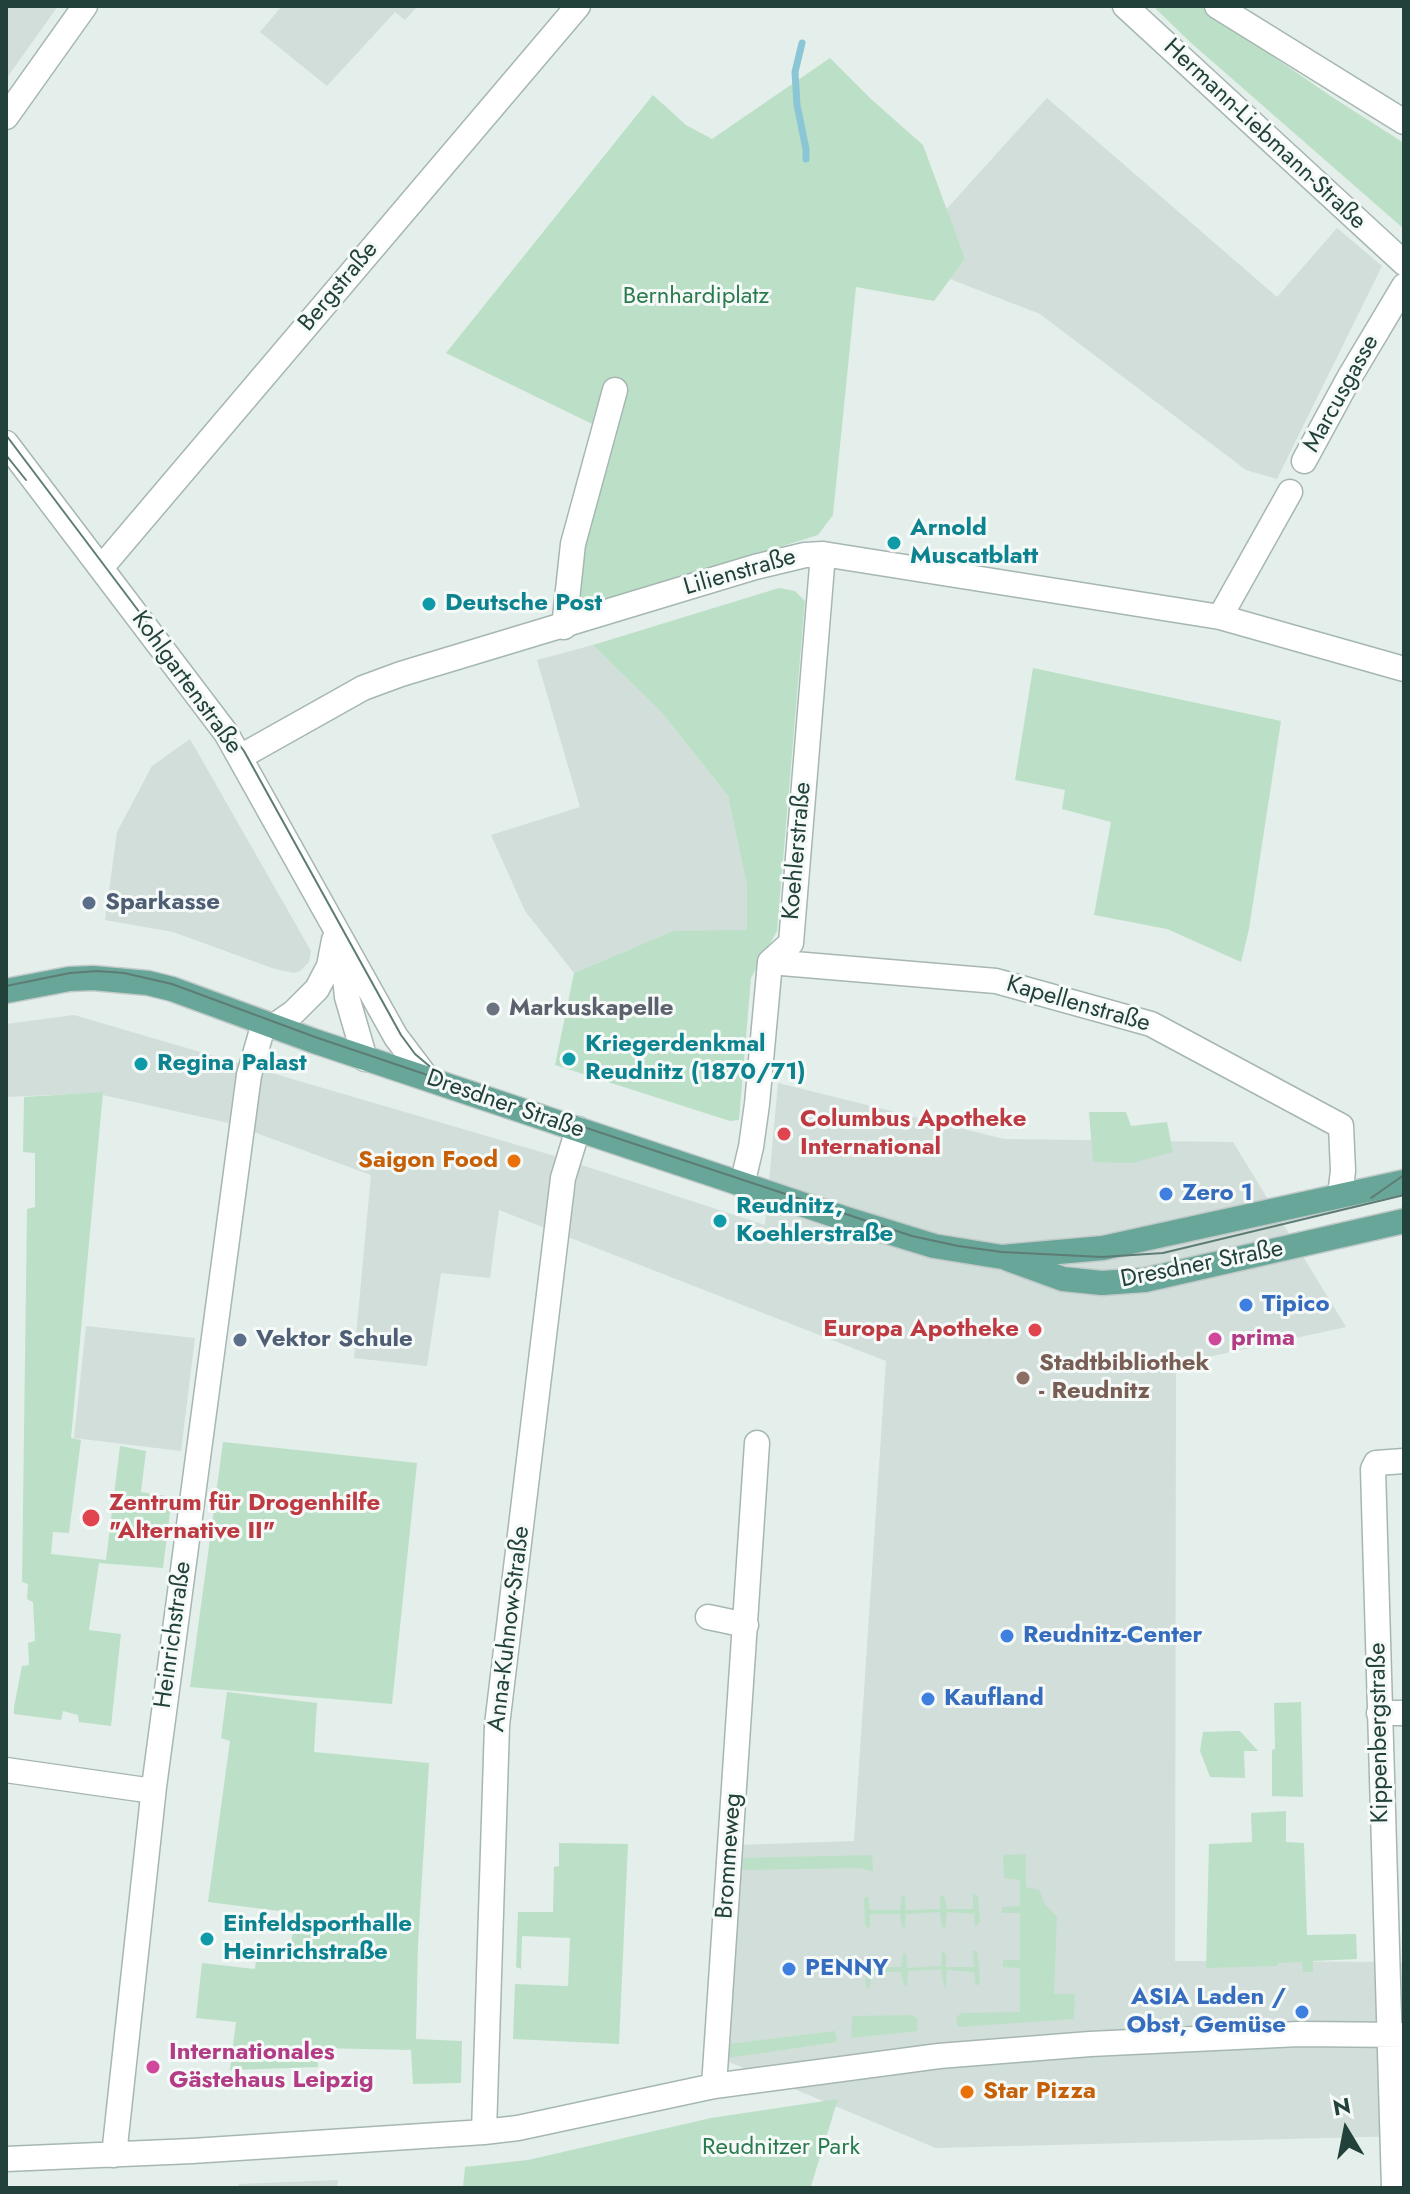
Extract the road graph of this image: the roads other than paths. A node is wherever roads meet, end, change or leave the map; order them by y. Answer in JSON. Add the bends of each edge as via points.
{"nodes":[{"id":1,"x":85,"y":6,"type":"edge"},
{"id":2,"x":578,"y":6,"type":"edge"},
{"id":3,"x":1125,"y":6,"type":"edge"},
{"id":4,"x":1217,"y":6,"type":"edge"},
{"id":5,"x":6,"y":117,"type":"edge"},
{"id":6,"x":1404,"y":122,"type":"edge"},
{"id":7,"x":1404,"y":263,"type":"edge"},
{"id":8,"x":1404,"y":286,"type":"edge"},
{"id":9,"x":615,"y":390,"type":"dead end"},
{"id":10,"x":6,"y":443,"type":"edge"},
{"id":11,"x":1304,"y":461,"type":"dead end"},
{"id":12,"x":1290,"y":492,"type":"dead end"},
{"id":13,"x":823,"y":554,"type":"junction"},
{"id":14,"x":101,"y":568,"type":"junction"},
{"id":15,"x":1220,"y":617,"type":"junction"},
{"id":16,"x":564,"y":627,"type":"junction"},
{"id":17,"x":1404,"y":669,"type":"edge"},
{"id":18,"x":240,"y":757,"type":"junction"},
{"id":19,"x":338,"y":934,"type":"junction"},
{"id":20,"x":770,"y":962,"type":"junction"},
{"id":21,"x":6,"y":991,"type":"edge"},
{"id":22,"x":379,"y":1006,"type":"junction"},
{"id":23,"x":269,"y":1025,"type":"junction"},
{"id":24,"x":365,"y":1059,"type":"junction"},
{"id":25,"x":427,"y":1078,"type":"junction"},
{"id":26,"x":578,"y":1129,"type":"junction"},
{"id":27,"x":1404,"y":1182,"type":"edge"},
{"id":28,"x":742,"y":1185,"type":"junction"},
{"id":29,"x":1341,"y":1187,"type":"junction"},
{"id":30,"x":1403,"y":1221,"type":"edge"},
{"id":31,"x":1002,"y":1257,"type":"junction"},
{"id":32,"x":757,"y":1443,"type":"dead end"},
{"id":33,"x":1404,"y":1461,"type":"edge"},
{"id":34,"x":708,"y":1617,"type":"dead end"},
{"id":35,"x":746,"y":1625,"type":"junction"},
{"id":36,"x":1379,"y":1713,"type":"junction"},
{"id":37,"x":1404,"y":1713,"type":"edge"},
{"id":38,"x":6,"y":1770,"type":"edge"},
{"id":39,"x":153,"y":1791,"type":"junction"},
{"id":40,"x":1396,"y":2034,"type":"edge"},
{"id":41,"x":714,"y":2086,"type":"junction"},
{"id":42,"x":484,"y":2132,"type":"junction"},
{"id":43,"x":114,"y":2155,"type":"junction"},
{"id":44,"x":6,"y":2159,"type":"edge"},
{"id":45,"x":1394,"y":2188,"type":"edge"}],
"edges":[{"from":1,"to":5,"type":"street"},
{"from":2,"to":14,"type":"street","name":"Bergstraße"},
{"from":3,"to":7,"type":"street","name":"Hermann-Liebmann-Straße"},
{"from":4,"to":6,"type":"street"},
{"from":8,"to":11,"type":"street","name":"Marcusgasse"},
{"from":9,"to":16,"type":"street","via":[[573,544]]},
{"from":10,"to":14,"type":"street","name":"Kohlgartenstraße"},
{"from":12,"to":15,"type":"street"},
{"from":13,"to":15,"type":"street","name":"Lilienstraße"},
{"from":13,"to":16,"type":"street","name":"Lilienstraße","via":[[755,567]]},
{"from":13,"to":20,"type":"street","name":"Koehlerstraße","via":[[791,943]]},
{"from":14,"to":18,"type":"street","name":"Kohlgartenstraße"},
{"from":15,"to":17,"type":"street","name":"Lilienstraße"},
{"from":16,"to":18,"type":"street","name":"Lilienstraße","via":[[363,688]]},
{"from":18,"to":19,"type":"street","name":"Kohlgartenstraße"},
{"from":19,"to":22,"type":"street","name":"Kohlgartenstraße"},
{"from":19,"to":23,"type":"street","via":[[317,989],[294,1012]]},
{"from":19,"to":24,"type":"street","name":"Kohlgartenstraße","via":[[347,997]]},
{"from":20,"to":28,"type":"street","via":[[757,1104]]},
{"from":20,"to":29,"type":"street","name":"Kapellenstraße","via":[[996,981],[1151,1024],[1341,1126]]},
{"from":21,"to":23,"type":"main road","name":"Dresdner Straße","via":[[69,979],[116,979],[172,989]]},
{"from":22,"to":24,"type":"street"},
{"from":22,"to":25,"type":"street","name":"Kohlgartenstraße"},
{"from":23,"to":24,"type":"main road","name":"Dresdner Straße"},
{"from":23,"to":39,"type":"street","name":"Heinrichstraße","via":[[249,1075]]},
{"from":24,"to":25,"type":"main road","name":"Dresdner Straße"},
{"from":25,"to":26,"type":"main road","name":"Dresdner Straße"},
{"from":26,"to":28,"type":"main road","name":"Dresdner Straße"},
{"from":26,"to":42,"type":"street","name":"Anna-Kuhnow-Straße","via":[[563,1178],[497,1725]]},
{"from":27,"to":29,"type":"main road","name":"Dresdner Straße"},
{"from":28,"to":31,"type":"main road","name":"Dresdner Straße","via":[[912,1240]]},
{"from":29,"to":31,"type":"main road","name":"Dresdner Straße","via":[[1103,1248]]},
{"from":30,"to":31,"type":"main road","name":"Dresdner Straße","via":[[1145,1280],[1063,1279]]},
{"from":32,"to":35,"type":"street","name":"Brommeweg"},
{"from":33,"to":36,"type":"street","name":"Kippenbergstraße","via":[[1376,1463],[1373,1469]]},
{"from":34,"to":35,"type":"street"},
{"from":35,"to":41,"type":"street","name":"Brommeweg"},
{"from":36,"to":37,"type":"street"},
{"from":36,"to":40,"type":"street","name":"Kippenbergstraße"},
{"from":38,"to":39,"type":"street"},
{"from":39,"to":43,"type":"street","name":"Heinrichstraße"},
{"from":40,"to":41,"type":"street","via":[[1036,2048],[925,2057]]},
{"from":40,"to":45,"type":"street","name":"Kippenbergstraße"},
{"from":41,"to":42,"type":"street"},
{"from":42,"to":43,"type":"street"},
{"from":43,"to":44,"type":"street"}]}
